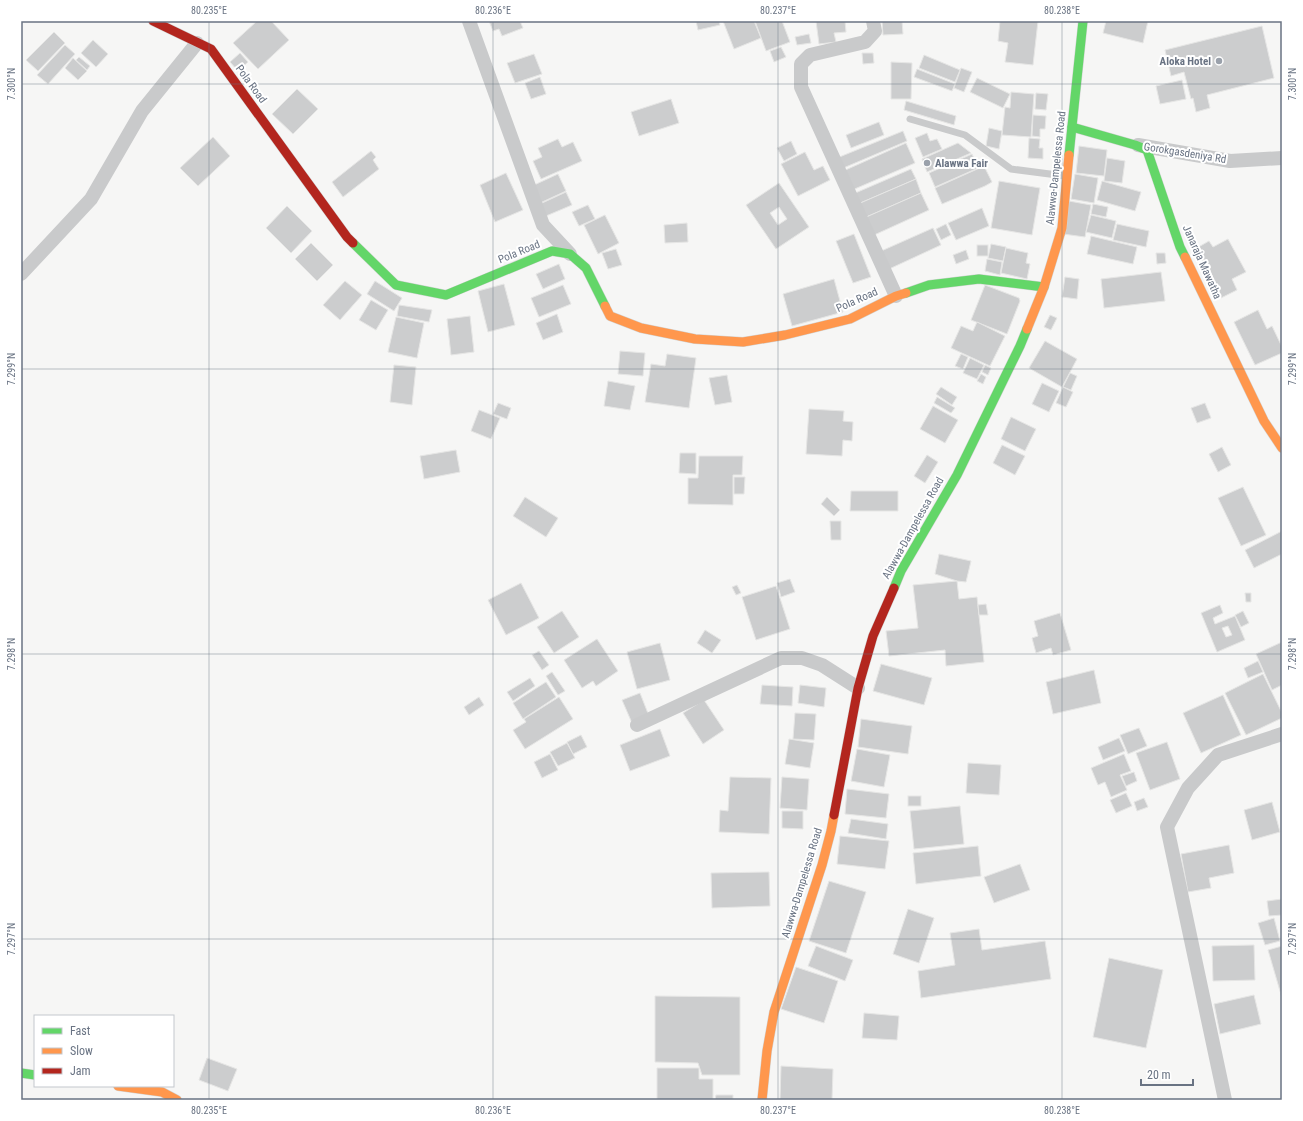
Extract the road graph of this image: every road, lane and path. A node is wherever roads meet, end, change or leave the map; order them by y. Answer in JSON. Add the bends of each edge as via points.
{"nodes":[{"id":1,"x":153,"y":21,"type":"edge"},
{"id":2,"x":469,"y":21,"type":"edge"},
{"id":3,"x":874,"y":21,"type":"edge"},
{"id":4,"x":1083,"y":21,"type":"edge"},
{"id":5,"x":197,"y":43,"type":"junction"},
{"id":6,"x":910,"y":119,"type":"dead end"},
{"id":7,"x":1072,"y":128,"type":"junction"},
{"id":8,"x":1135,"y":145,"type":"junction"},
{"id":9,"x":1282,"y":158,"type":"edge"},
{"id":10,"x":1067,"y":176,"type":"junction"},
{"id":11,"x":570,"y":254,"type":"junction"},
{"id":12,"x":21,"y":274,"type":"edge"},
{"id":13,"x":1044,"y":287,"type":"junction"},
{"id":14,"x":896,"y":296,"type":"junction"},
{"id":15,"x":1282,"y":448,"type":"edge"},
{"id":16,"x":858,"y":688,"type":"junction"},
{"id":17,"x":637,"y":725,"type":"dead end"},
{"id":18,"x":1282,"y":734,"type":"edge"},
{"id":19,"x":21,"y":1073,"type":"edge"},
{"id":20,"x":34,"y":1075,"type":"edge"},
{"id":21,"x":125,"y":1087,"type":"edge"},
{"id":22,"x":177,"y":1100,"type":"edge"},
{"id":23,"x":762,"y":1100,"type":"edge"},
{"id":24,"x":1225,"y":1100,"type":"edge"}],
"edges":[{"from":1,"to":5,"type":"street","name":"Pola Road"},
{"from":2,"to":11,"type":"street","via":[[543,225]]},
{"from":3,"to":14,"type":"street","via":[[875,31],[865,42],[810,55],[801,64],[801,87]]},
{"from":4,"to":7,"type":"street","name":"Alawwa-Dampelessa Road"},
{"from":5,"to":11,"type":"street","name":"Pola Road","via":[[212,49],[347,238],[396,284],[446,295],[552,251]]},
{"from":5,"to":12,"type":"street","via":[[142,111],[91,199]]},
{"from":6,"to":10,"type":"lane","via":[[965,135],[1011,169]]},
{"from":7,"to":8,"type":"street","name":"Janaraja Mawatha"},
{"from":7,"to":10,"type":"street","name":"Alawwa-Dampelessa Road"},
{"from":8,"to":9,"type":"street","name":"Gorokgasdeniya Rd","via":[[1230,161]]},
{"from":8,"to":15,"type":"street","name":"Janaraja Mawatha","via":[[1147,150],[1180,248],[1264,421]]},
{"from":10,"to":13,"type":"street","name":"Alawwa-Dampelessa Road","via":[[1062,228]]},
{"from":11,"to":14,"type":"street","name":"Pola Road","via":[[586,268],[610,316],[641,328],[695,339],[743,342],[785,335],[850,319]]},
{"from":13,"to":14,"type":"street","name":"Pola Road","via":[[979,279],[930,285]]},
{"from":13,"to":16,"type":"street","name":"Alawwa-Dampelessa Road","via":[[1020,346],[957,475],[901,571],[873,636]]},
{"from":16,"to":17,"type":"street","via":[[822,665],[802,658],[782,658]]},
{"from":16,"to":23,"type":"street","name":"Alawwa-Dampelessa Road","via":[[831,831],[774,1012]]},
{"from":18,"to":24,"type":"street","via":[[1218,755],[1188,788],[1167,827]]},
{"from":19,"to":20,"type":"street"},
{"from":21,"to":22,"type":"street","via":[[162,1092]]}]}
